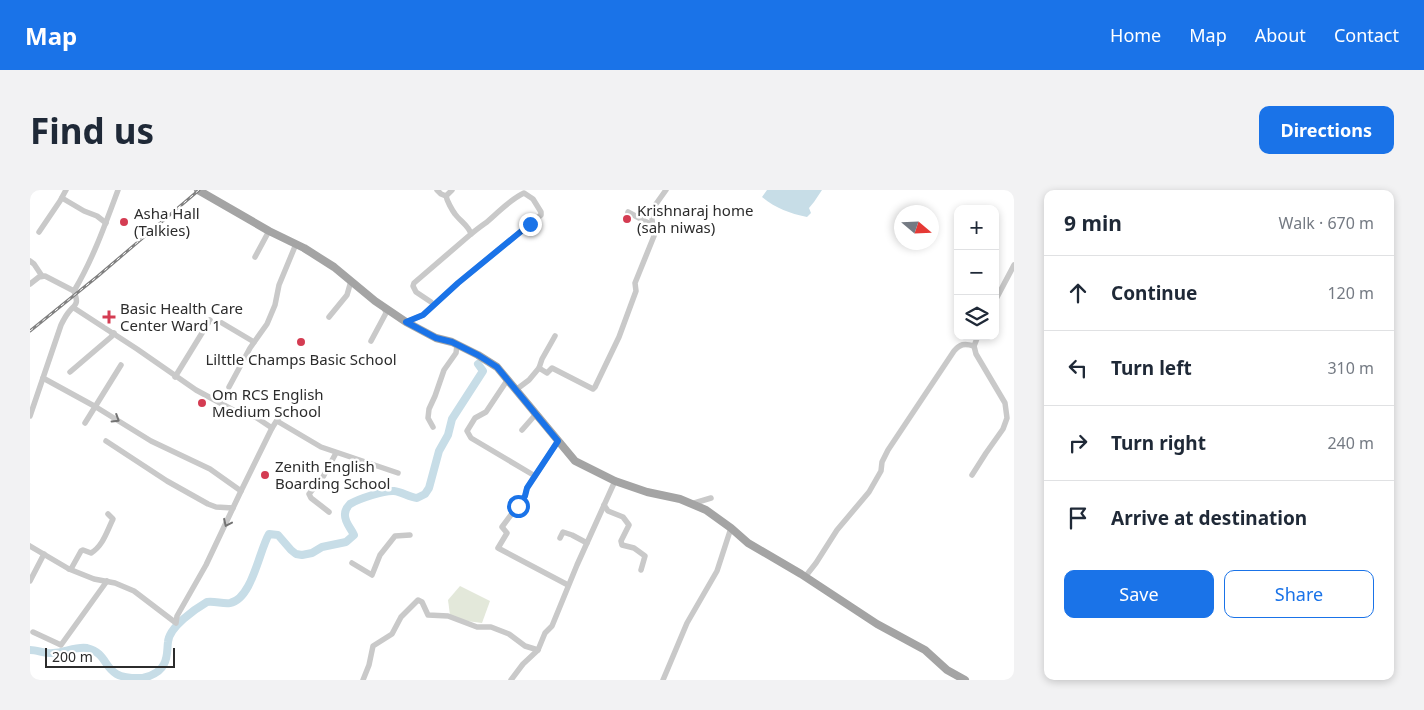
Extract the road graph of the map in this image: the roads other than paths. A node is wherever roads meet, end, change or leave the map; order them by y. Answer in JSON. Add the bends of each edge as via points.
{"nodes":[{"id":1,"x":66,"y":190,"type":"edge"},
{"id":2,"x":118,"y":190,"type":"edge"},
{"id":3,"x":198,"y":190,"type":"edge"},
{"id":4,"x":437,"y":190,"type":"edge"},
{"id":5,"x":452,"y":190,"type":"edge"},
{"id":6,"x":666,"y":190,"type":"edge"},
{"id":7,"x":446,"y":196,"type":"junction"},
{"id":8,"x":62,"y":198,"type":"junction"},
{"id":9,"x":628,"y":212,"type":"dead end"},
{"id":10,"x":106,"y":222,"type":"junction"},
{"id":11,"x":652,"y":225,"type":"junction"},
{"id":12,"x":269,"y":231,"type":"junction"},
{"id":13,"x":39,"y":232,"type":"dead end"},
{"id":14,"x":470,"y":234,"type":"junction"},
{"id":15,"x":296,"y":244,"type":"junction"},
{"id":16,"x":255,"y":257,"type":"dead end"},
{"id":17,"x":30,"y":261,"type":"edge"},
{"id":18,"x":1014,"y":266,"type":"edge"},
{"id":19,"x":42,"y":276,"type":"junction"},
{"id":20,"x":351,"y":281,"type":"junction"},
{"id":21,"x":30,"y":284,"type":"edge"},
{"id":22,"x":74,"y":291,"type":"junction"},
{"id":23,"x":998,"y":295,"type":"edge"},
{"id":24,"x":431,"y":302,"type":"dead end"},
{"id":25,"x":384,"y":307,"type":"junction"},
{"id":26,"x":74,"y":308,"type":"junction"},
{"id":27,"x":329,"y":316,"type":"dead end"},
{"id":28,"x":210,"y":320,"type":"dead end"},
{"id":29,"x":222,"y":322,"type":"dead end"},
{"id":30,"x":406,"y":322,"type":"junction"},
{"id":31,"x":114,"y":333,"type":"junction"},
{"id":32,"x":555,"y":336,"type":"dead end"},
{"id":33,"x":976,"y":340,"type":"edge"},
{"id":34,"x":371,"y":341,"type":"dead end"},
{"id":35,"x":254,"y":342,"type":"junction"},
{"id":36,"x":457,"y":345,"type":"junction"},
{"id":37,"x":974,"y":346,"type":"junction"},
{"id":38,"x":121,"y":365,"type":"dead end"},
{"id":39,"x":539,"y":368,"type":"junction"},
{"id":40,"x":70,"y":372,"type":"dead end"},
{"id":41,"x":175,"y":377,"type":"junction"},
{"id":42,"x":43,"y":378,"type":"junction"},
{"id":43,"x":508,"y":379,"type":"junction"},
{"id":44,"x":229,"y":387,"type":"dead end"},
{"id":45,"x":517,"y":390,"type":"junction"},
{"id":46,"x":96,"y":407,"type":"junction"},
{"id":47,"x":536,"y":414,"type":"junction"},
{"id":48,"x":30,"y":416,"type":"edge"},
{"id":49,"x":85,"y":423,"type":"dead end"},
{"id":50,"x":433,"y":427,"type":"dead end"},
{"id":51,"x":272,"y":428,"type":"junction"},
{"id":52,"x":522,"y":430,"type":"dead end"},
{"id":53,"x":106,"y":441,"type":"dead end"},
{"id":54,"x":558,"y":441,"type":"junction"},
{"id":55,"x":336,"y":453,"type":"junction"},
{"id":56,"x":398,"y":473,"type":"dead end"},
{"id":57,"x":972,"y":475,"type":"dead end"},
{"id":58,"x":536,"y":476,"type":"junction"},
{"id":59,"x":615,"y":481,"type":"junction"},
{"id":60,"x":241,"y":490,"type":"junction"},
{"id":61,"x":711,"y":498,"type":"dead end"},
{"id":62,"x":691,"y":504,"type":"junction"},
{"id":63,"x":604,"y":505,"type":"junction"},
{"id":64,"x":233,"y":508,"type":"junction"},
{"id":65,"x":330,"y":512,"type":"dead end"},
{"id":66,"x":108,"y":514,"type":"dead end"},
{"id":67,"x":732,"y":528,"type":"junction"},
{"id":68,"x":410,"y":535,"type":"dead end"},
{"id":69,"x":560,"y":538,"type":"dead end"},
{"id":70,"x":587,"y":543,"type":"junction"},
{"id":71,"x":30,"y":546,"type":"edge"},
{"id":72,"x":44,"y":554,"type":"junction"},
{"id":73,"x":352,"y":563,"type":"dead end"},
{"id":74,"x":69,"y":569,"type":"junction"},
{"id":75,"x":641,"y":570,"type":"dead end"},
{"id":76,"x":805,"y":577,"type":"junction"},
{"id":77,"x":30,"y":581,"type":"edge"},
{"id":78,"x":107,"y":582,"type":"junction"},
{"id":79,"x":568,"y":585,"type":"junction"},
{"id":80,"x":33,"y":632,"type":"dead end"},
{"id":81,"x":538,"y":650,"type":"junction"},
{"id":82,"x":363,"y":680,"type":"edge"},
{"id":83,"x":512,"y":680,"type":"edge"},
{"id":84,"x":663,"y":680,"type":"edge"},
{"id":85,"x":965,"y":680,"type":"edge"}],
"edges":[{"from":1,"to":8,"type":"street"},
{"from":2,"to":10,"type":"street"},
{"from":3,"to":12,"type":"main road"},
{"from":4,"to":7,"type":"street"},
{"from":5,"to":7,"type":"street"},
{"from":6,"to":11,"type":"street","via":[[651,211]]},
{"from":7,"to":14,"type":"street","via":[[453,212],[468,227]]},
{"from":8,"to":10,"type":"street"},
{"from":8,"to":13,"type":"street"},
{"from":9,"to":11,"type":"street"},
{"from":10,"to":22,"type":"street"},
{"from":11,"to":39,"type":"street","via":[[654,236],[635,282],[636,291],[619,337],[593,389],[552,368],[547,373]]},
{"from":12,"to":15,"type":"main road"},
{"from":12,"to":16,"type":"street"},
{"from":14,"to":24,"type":"street","via":[[414,283],[416,292]]},
{"from":14,"to":30,"type":"street","via":[[524,192],[541,212],[423,315]]},
{"from":15,"to":20,"type":"main road"},
{"from":15,"to":35,"type":"street","via":[[279,285],[275,304]]},
{"from":17,"to":19,"type":"street"},
{"from":18,"to":23,"type":"street"},
{"from":19,"to":21,"type":"street"},
{"from":19,"to":22,"type":"street"},
{"from":20,"to":25,"type":"main road"},
{"from":20,"to":27,"type":"street","via":[[347,295]]},
{"from":22,"to":26,"type":"street","via":[[77,299]]},
{"from":25,"to":30,"type":"main road"},
{"from":25,"to":34,"type":"street","via":[[386,313]]},
{"from":26,"to":31,"type":"street"},
{"from":26,"to":42,"type":"street","via":[[61,325]]},
{"from":28,"to":41,"type":"street"},
{"from":29,"to":35,"type":"street"},
{"from":30,"to":36,"type":"main road"},
{"from":31,"to":40,"type":"street"},
{"from":31,"to":41,"type":"street"},
{"from":32,"to":39,"type":"street"},
{"from":33,"to":37,"type":"street"},
{"from":35,"to":44,"type":"street"},
{"from":36,"to":43,"type":"main road","via":[[497,367]]},
{"from":36,"to":50,"type":"street","via":[[429,409],[428,418]]},
{"from":37,"to":57,"type":"street","via":[[1005,403],[1007,418],[1004,429]]},
{"from":37,"to":76,"type":"street","via":[[965,343],[954,351],[888,450],[869,492],[837,530]]},
{"from":38,"to":46,"type":"street"},
{"from":39,"to":45,"type":"street"},
{"from":41,"to":51,"type":"street"},
{"from":42,"to":46,"type":"street"},
{"from":42,"to":48,"type":"street"},
{"from":43,"to":45,"type":"main road"},
{"from":43,"to":58,"type":"street","via":[[486,412],[475,418],[467,431],[471,438]]},
{"from":45,"to":47,"type":"main road"},
{"from":46,"to":49,"type":"street"},
{"from":46,"to":60,"type":"street","one_way":true,"via":[[151,441],[210,469]]},
{"from":47,"to":52,"type":"street"},
{"from":47,"to":54,"type":"main road"},
{"from":51,"to":55,"type":"street","via":[[278,419],[321,448]]},
{"from":51,"to":60,"type":"street"},
{"from":53,"to":64,"type":"street","via":[[208,504]]},
{"from":54,"to":58,"type":"street"},
{"from":54,"to":59,"type":"main road","via":[[575,461]]},
{"from":55,"to":56,"type":"street"},
{"from":55,"to":65,"type":"street","via":[[309,494]]},
{"from":58,"to":79,"type":"street","via":[[502,527],[507,533],[498,548]]},
{"from":59,"to":62,"type":"main road","via":[[647,492],[680,498]]},
{"from":59,"to":63,"type":"street"},
{"from":60,"to":64,"type":"street"},
{"from":61,"to":62,"type":"street"},
{"from":62,"to":67,"type":"main road"},
{"from":63,"to":70,"type":"street"},
{"from":63,"to":75,"type":"street","via":[[608,511],[623,517],[629,526],[621,540],[622,545],[645,556]]},
{"from":64,"to":78,"type":"street","one_way":true,"via":[[176,623],[134,591]]},
{"from":66,"to":74,"type":"street","via":[[113,519],[101,544],[91,553],[81,551]]},
{"from":67,"to":76,"type":"main road","via":[[748,543]]},
{"from":67,"to":84,"type":"street","via":[[717,571],[687,623]]},
{"from":68,"to":73,"type":"street","via":[[395,536],[380,554],[372,575]]},
{"from":69,"to":70,"type":"street","via":[[563,532]]},
{"from":70,"to":79,"type":"street"},
{"from":71,"to":72,"type":"street"},
{"from":72,"to":74,"type":"street"},
{"from":72,"to":77,"type":"street"},
{"from":74,"to":78,"type":"street"},
{"from":76,"to":85,"type":"main road","via":[[877,624],[926,650],[947,670]]},
{"from":78,"to":80,"type":"street","via":[[61,645]]},
{"from":79,"to":81,"type":"street","via":[[557,617]]},
{"from":81,"to":82,"type":"street","via":[[491,627],[477,627],[448,616],[428,615],[418,600],[401,617],[392,634],[373,646]]},
{"from":81,"to":83,"type":"street"}]}
